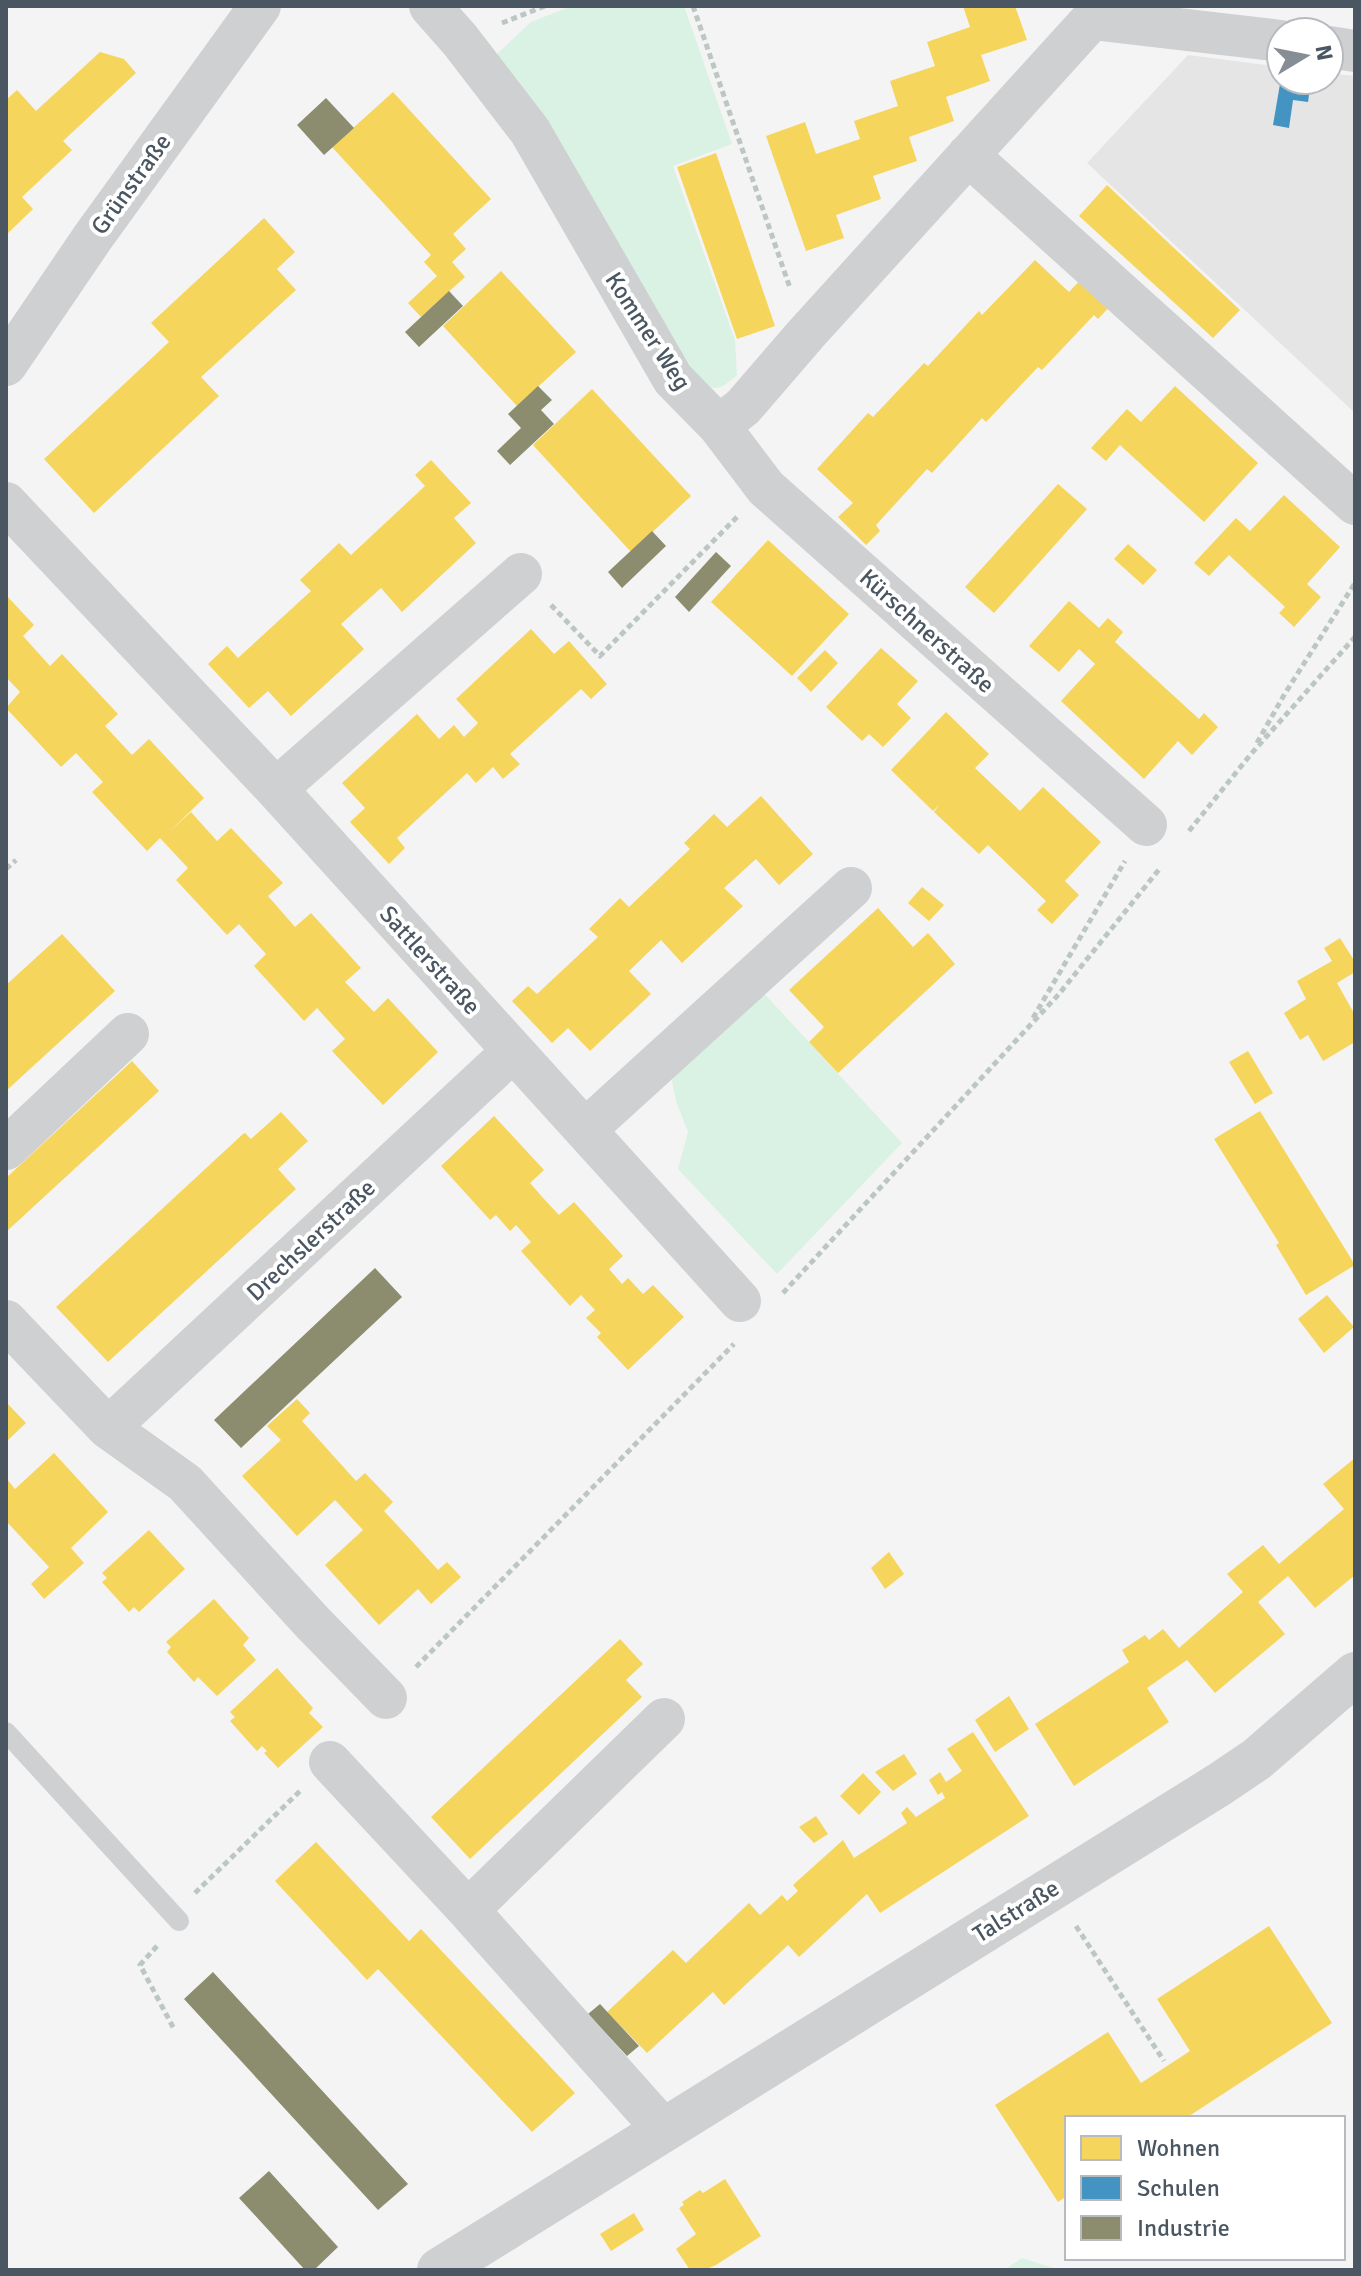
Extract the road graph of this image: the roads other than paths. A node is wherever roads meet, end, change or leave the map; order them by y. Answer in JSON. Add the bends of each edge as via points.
{"nodes":[{"id":1,"x":260,"y":6,"type":"edge"},
{"id":2,"x":430,"y":6,"type":"edge"},
{"id":3,"x":1265,"y":39,"type":"edge"},
{"id":4,"x":968,"y":155,"type":"junction"},
{"id":5,"x":6,"y":365,"type":"edge"},
{"id":6,"x":719,"y":426,"type":"junction"},
{"id":7,"x":6,"y":503,"type":"edge"},
{"id":8,"x":1355,"y":504,"type":"edge"},
{"id":9,"x":521,"y":574,"type":"road end"},
{"id":10,"x":276,"y":789,"type":"junction"},
{"id":11,"x":1165,"y":832,"type":"road end"},
{"id":12,"x":851,"y":888,"type":"dead end"},
{"id":13,"x":128,"y":1034,"type":"dead end"},
{"id":14,"x":513,"y":1051,"type":"junction"},
{"id":15,"x":585,"y":1130,"type":"junction"},
{"id":16,"x":6,"y":1149,"type":"edge"},
{"id":17,"x":740,"y":1301,"type":"dead end"},
{"id":18,"x":6,"y":1321,"type":"edge"},
{"id":19,"x":108,"y":1428,"type":"junction"},
{"id":20,"x":1355,"y":1674,"type":"edge"},
{"id":21,"x":386,"y":1698,"type":"dead end"},
{"id":22,"x":664,"y":1719,"type":"dead end"},
{"id":23,"x":6,"y":1732,"type":"edge"},
{"id":24,"x":330,"y":1762,"type":"road end"},
{"id":25,"x":468,"y":1910,"type":"junction"},
{"id":26,"x":179,"y":1921,"type":"road end"},
{"id":27,"x":663,"y":2129,"type":"junction"},
{"id":28,"x":439,"y":2270,"type":"edge"}],
"edges":[{"from":1,"to":5,"type":"street","name":"Grünstraße"},
{"from":2,"to":6,"type":"street","name":"Kommer Weg","via":[[530,131],[673,379]]},
{"from":3,"to":4,"type":"street","via":[[1092,19]]},
{"from":4,"to":6,"type":"street","via":[[743,407]]},
{"from":4,"to":8,"type":"street"},
{"from":6,"to":11,"type":"street","name":"Kürschnerstraße","via":[[766,488]]},
{"from":7,"to":10,"type":"street","name":"Sattlerstraße"},
{"from":9,"to":10,"type":"street"},
{"from":10,"to":14,"type":"street","name":"Sattlerstraße"},
{"from":12,"to":15,"type":"street"},
{"from":13,"to":16,"type":"street"},
{"from":14,"to":15,"type":"street","name":"Sattlerstraße"},
{"from":14,"to":19,"type":"street","name":"Drechslerstraße"},
{"from":15,"to":17,"type":"street","name":"Sattlerstraße"},
{"from":18,"to":19,"type":"street"},
{"from":19,"to":21,"type":"street","via":[[185,1483]]},
{"from":20,"to":27,"type":"street","name":"Talstraße","via":[[1220,1784]]},
{"from":22,"to":25,"type":"street"},
{"from":23,"to":26,"type":"lane"},
{"from":24,"to":25,"type":"street"},
{"from":25,"to":27,"type":"street"},
{"from":27,"to":28,"type":"street","name":"Talstraße"}]}
